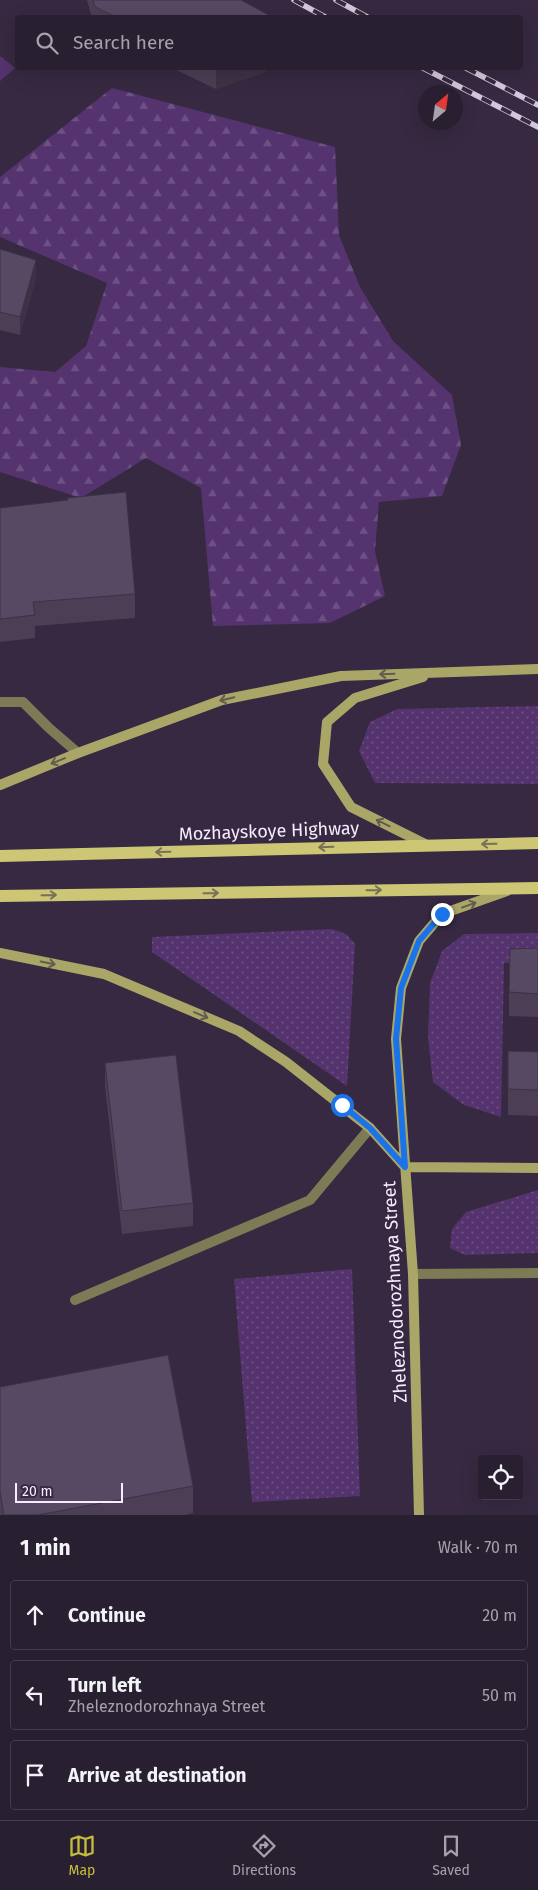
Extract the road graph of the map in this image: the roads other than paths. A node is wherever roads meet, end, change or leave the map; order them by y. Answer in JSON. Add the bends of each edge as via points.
{"nodes":[{"id":1,"x":538,"y":669,"type":"edge"},
{"id":2,"x":436,"y":673,"type":"junction"},
{"id":3,"x":0,"y":702,"type":"edge"},
{"id":4,"x":78,"y":753,"type":"junction"},
{"id":5,"x":0,"y":785,"type":"edge"},
{"id":6,"x":538,"y":844,"type":"edge"},
{"id":7,"x":427,"y":845,"type":"junction"},
{"id":8,"x":0,"y":856,"type":"edge"},
{"id":9,"x":538,"y":888,"type":"edge"},
{"id":10,"x":512,"y":889,"type":"junction"},
{"id":11,"x":0,"y":896,"type":"edge"},
{"id":12,"x":0,"y":953,"type":"edge"},
{"id":13,"x":370,"y":1128,"type":"junction"},
{"id":14,"x":405,"y":1167,"type":"junction"},
{"id":15,"x":538,"y":1168,"type":"edge"},
{"id":16,"x":538,"y":1273,"type":"edge"},
{"id":17,"x":413,"y":1274,"type":"junction"},
{"id":18,"x":75,"y":1300,"type":"dead end"},
{"id":19,"x":420,"y":1515,"type":"edge"}],
"edges":[{"from":1,"to":2,"type":"street"},
{"from":2,"to":4,"type":"street","one_way":true,"via":[[341,676],[222,700]]},
{"from":7,"to":2,"type":"street","one_way":true,"via":[[351,807],[323,764],[327,722],[355,698]]},
{"from":3,"to":4,"type":"lane","via":[[23,702]]},
{"from":4,"to":5,"type":"street","one_way":true},
{"from":6,"to":7,"type":"main road","name":"Mozhayskoye Highway","one_way":true},
{"from":7,"to":8,"type":"main road","name":"Mozhayskoye Highway","one_way":true},
{"from":9,"to":10,"type":"main road"},
{"from":11,"to":10,"type":"main road","one_way":true},
{"from":14,"to":10,"type":"street","name":"Zheleznodorozhnaya Street","one_way":true,"via":[[396,1039],[401,988],[419,941],[442,914]]},
{"from":12,"to":13,"type":"street","one_way":true,"via":[[104,974],[239,1031],[286,1062]]},
{"from":13,"to":14,"type":"street"},
{"from":13,"to":18,"type":"lane","via":[[310,1200]]},
{"from":14,"to":15,"type":"street"},
{"from":14,"to":17,"type":"street","name":"Zheleznodorozhnaya Street"},
{"from":16,"to":17,"type":"lane"},
{"from":17,"to":19,"type":"street","name":"Zheleznodorozhnaya Street"}]}
